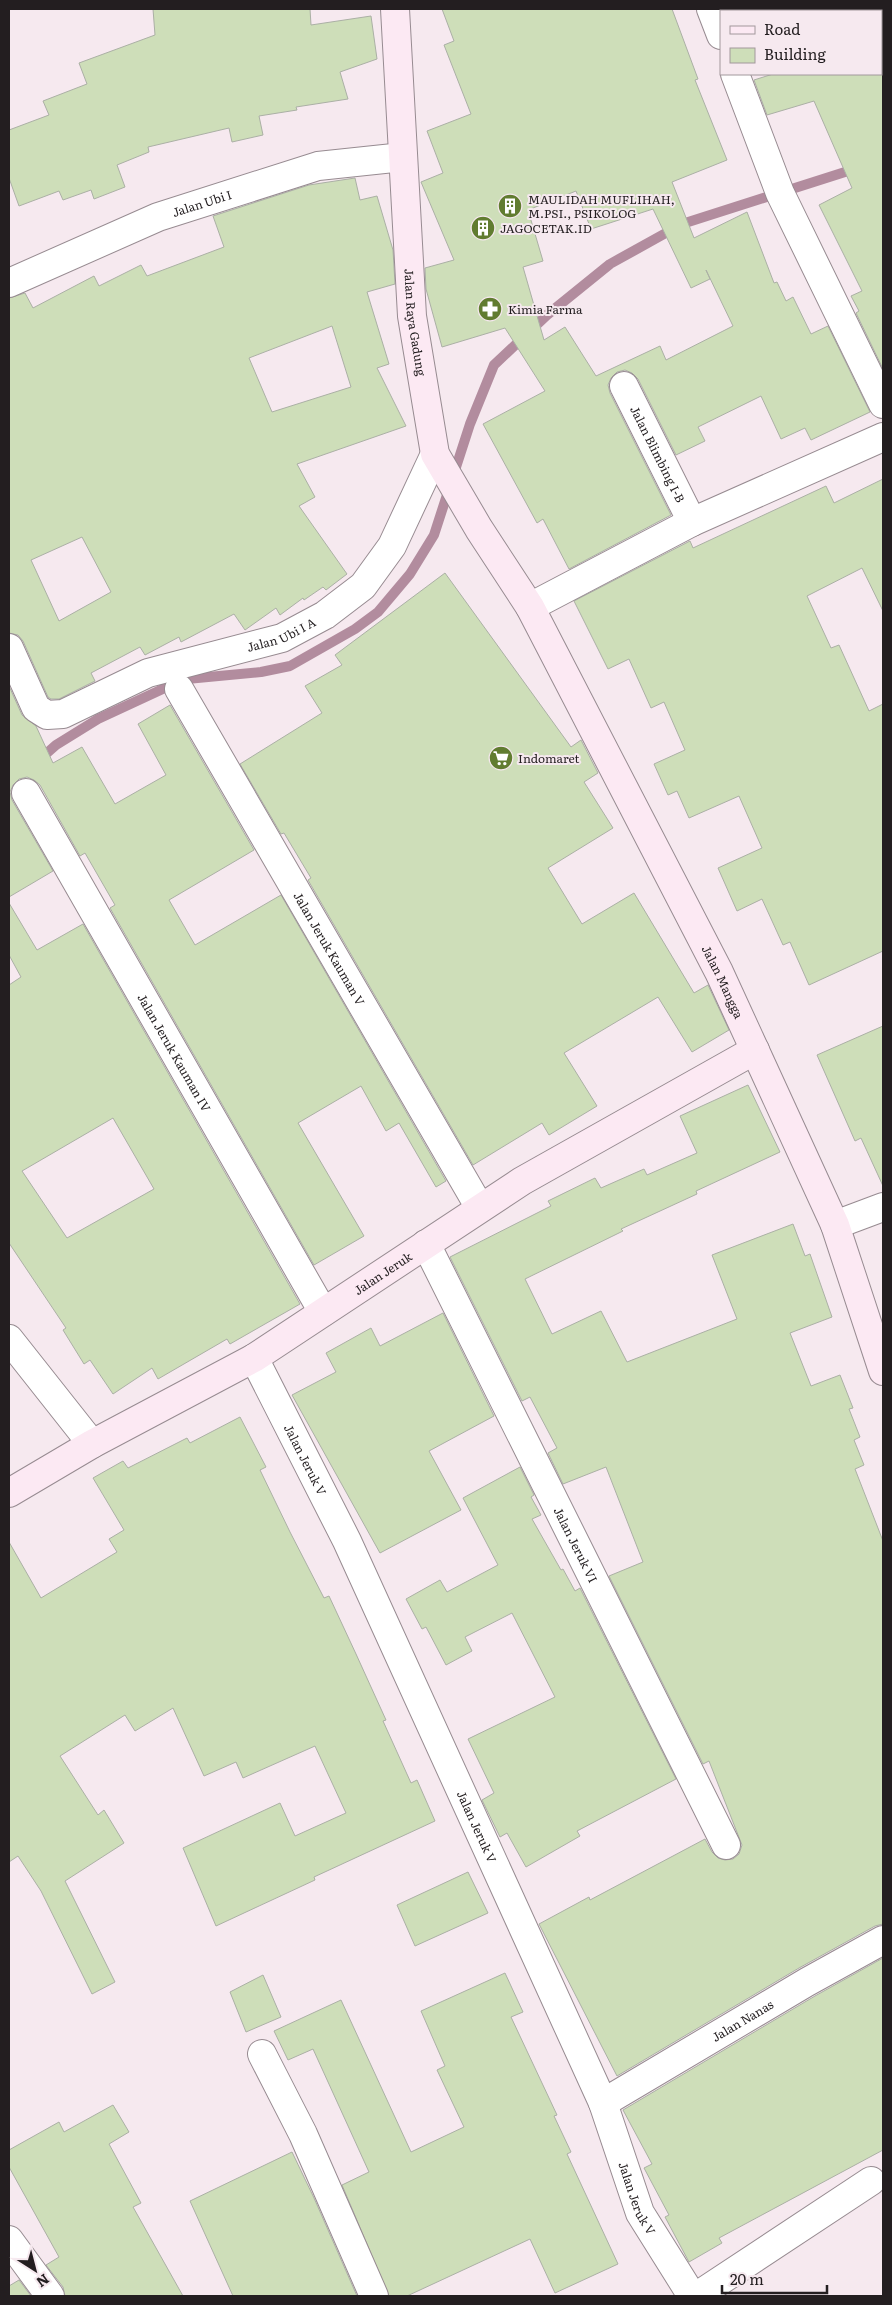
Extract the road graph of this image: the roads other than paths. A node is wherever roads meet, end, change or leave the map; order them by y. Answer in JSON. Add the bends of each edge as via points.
{"nodes":[{"id":1,"x":395,"y":9,"type":"edge"},
{"id":2,"x":711,"y":9,"type":"edge"},
{"id":3,"x":720,"y":32,"type":"edge"},
{"id":4,"x":735,"y":75,"type":"edge"},
{"id":5,"x":403,"y":156,"type":"junction"},
{"id":6,"x":9,"y":283,"type":"edge"},
{"id":7,"x":624,"y":386,"type":"dead end"},
{"id":8,"x":883,"y":404,"type":"edge"},
{"id":9,"x":883,"y":437,"type":"edge"},
{"id":10,"x":435,"y":454,"type":"junction"},
{"id":11,"x":692,"y":522,"type":"junction"},
{"id":12,"x":530,"y":607,"type":"junction"},
{"id":13,"x":9,"y":648,"type":"edge"},
{"id":14,"x":179,"y":689,"type":"dead end"},
{"id":15,"x":26,"y":793,"type":"dead end"},
{"id":16,"x":755,"y":1050,"type":"junction"},
{"id":17,"x":883,"y":1207,"type":"edge"},
{"id":18,"x":480,"y":1208,"type":"junction"},
{"id":19,"x":835,"y":1225,"type":"junction"},
{"id":20,"x":426,"y":1244,"type":"junction"},
{"id":21,"x":323,"y":1312,"type":"junction"},
{"id":22,"x":9,"y":1339,"type":"edge"},
{"id":23,"x":254,"y":1358,"type":"junction"},
{"id":24,"x":883,"y":1371,"type":"edge"},
{"id":25,"x":92,"y":1444,"type":"junction"},
{"id":26,"x":9,"y":1493,"type":"edge"},
{"id":27,"x":726,"y":1844,"type":"dead end"},
{"id":28,"x":883,"y":1940,"type":"edge"},
{"id":29,"x":262,"y":2054,"type":"dead end"},
{"id":30,"x":603,"y":2103,"type":"junction"},
{"id":31,"x":871,"y":2181,"type":"dead end"},
{"id":32,"x":9,"y":2240,"type":"edge"},
{"id":33,"x":50,"y":2296,"type":"edge"},
{"id":34,"x":374,"y":2296,"type":"edge"},
{"id":35,"x":692,"y":2296,"type":"edge"},
{"id":36,"x":697,"y":2296,"type":"edge"}],
"edges":[{"from":1,"to":5,"type":"street","name":"Jalan Raya Gadung"},
{"from":2,"to":3,"type":"street"},
{"from":4,"to":8,"type":"street","via":[[780,193]]},
{"from":5,"to":6,"type":"street","name":"Jalan Ubi I","via":[[318,166],[158,217]]},
{"from":5,"to":10,"type":"street","name":"Jalan Raya Gadung","via":[[412,316]]},
{"from":7,"to":11,"type":"street","name":"Jalan Blimbing I-B"},
{"from":9,"to":11,"type":"street"},
{"from":10,"to":12,"type":"street","name":"Jalan Raya Gadung"},
{"from":10,"to":13,"type":"street","name":"Jalan Ubi I A","via":[[392,546],[362,586],[325,615],[282,638],[148,672],[63,714],[47,715],[36,708]]},
{"from":11,"to":12,"type":"street"},
{"from":12,"to":16,"type":"street","name":"Jalan Mangga","via":[[719,972]]},
{"from":14,"to":18,"type":"street","name":"Jalan Jeruk Kauman V"},
{"from":15,"to":21,"type":"street","name":"Jalan Jeruk Kauman IV"},
{"from":16,"to":18,"type":"street","name":"Jalan Jeruk"},
{"from":16,"to":19,"type":"street","name":"Jalan Mangga"},
{"from":17,"to":19,"type":"street"},
{"from":18,"to":20,"type":"street","name":"Jalan Jeruk"},
{"from":19,"to":24,"type":"street","name":"Jalan Mangga"},
{"from":20,"to":21,"type":"street","name":"Jalan Jeruk"},
{"from":20,"to":27,"type":"street","name":"Jalan Jeruk VI"},
{"from":21,"to":23,"type":"street","name":"Jalan Jeruk"},
{"from":22,"to":25,"type":"street"},
{"from":23,"to":25,"type":"street","name":"Jalan Jeruk"},
{"from":23,"to":30,"type":"street","name":"Jalan Jeruk V","via":[[347,1542]]},
{"from":25,"to":26,"type":"street","name":"Jalan Jeruk"},
{"from":28,"to":30,"type":"street","name":"Jalan Nanas"},
{"from":29,"to":34,"type":"street","via":[[303,2134]]},
{"from":30,"to":35,"type":"street","name":"Jalan Jeruk V","via":[[640,2214]]},
{"from":31,"to":36,"type":"street"},
{"from":32,"to":33,"type":"street"}]}
